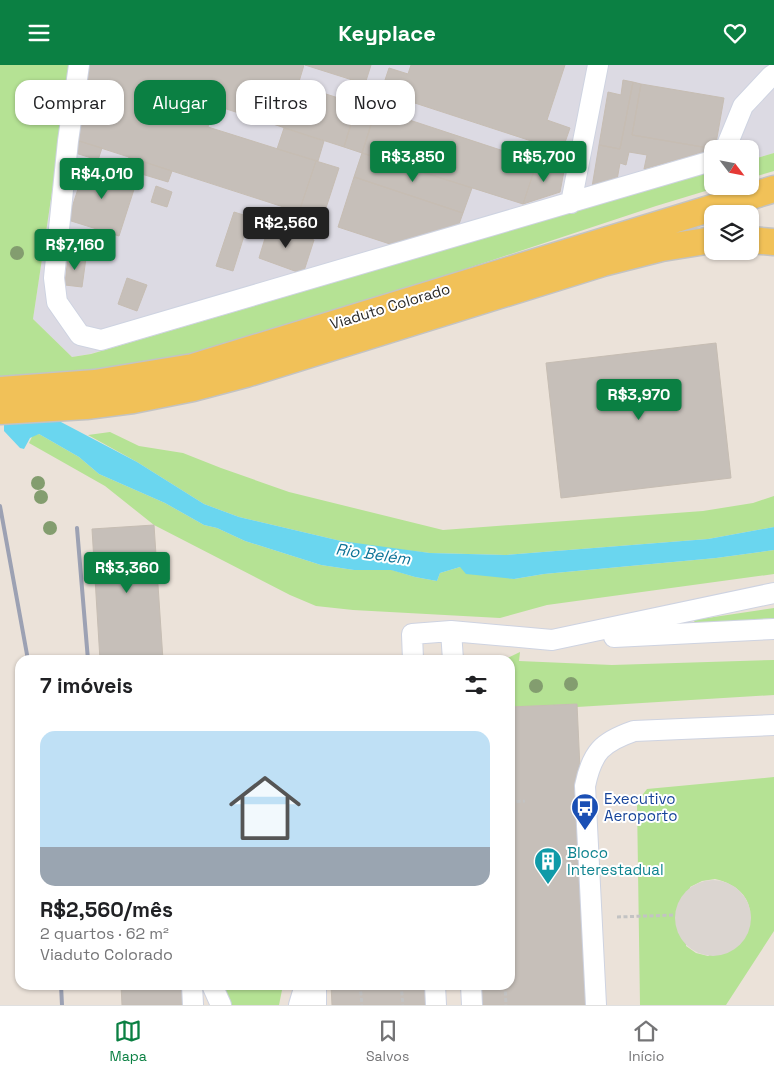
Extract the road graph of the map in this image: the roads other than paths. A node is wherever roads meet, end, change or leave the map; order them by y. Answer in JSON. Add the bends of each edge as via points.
{"nodes":[{"id":1,"x":80,"y":65,"type":"edge"},
{"id":2,"x":598,"y":65,"type":"edge"},
{"id":3,"x":774,"y":75,"type":"edge"},
{"id":4,"x":729,"y":140,"type":"edge"},
{"id":5,"x":704,"y":163,"type":"edge"},
{"id":6,"x":774,"y":189,"type":"edge"},
{"id":7,"x":570,"y":203,"type":"junction"},
{"id":8,"x":759,"y":241,"type":"edge"},
{"id":9,"x":704,"y":242,"type":"edge"},
{"id":10,"x":774,"y":242,"type":"edge"},
{"id":11,"x":405,"y":313,"type":"junction"},
{"id":12,"x":0,"y":390,"type":"edge"},
{"id":13,"x":0,"y":411,"type":"edge"},
{"id":14,"x":774,"y":593,"type":"edge"},
{"id":15,"x":774,"y":629,"type":"edge"},
{"id":16,"x":451,"y":631,"type":"junction"},
{"id":17,"x":552,"y":640,"type":"junction"},
{"id":18,"x":413,"y":655,"type":"edge"},
{"id":19,"x":453,"y":655,"type":"edge"},
{"id":20,"x":774,"y":725,"type":"edge"},
{"id":21,"x":192,"y":990,"type":"edge"},
{"id":22,"x":214,"y":990,"type":"edge"},
{"id":23,"x":304,"y":990,"type":"edge"},
{"id":24,"x":316,"y":990,"type":"edge"},
{"id":25,"x":435,"y":990,"type":"edge"},
{"id":26,"x":471,"y":990,"type":"edge"},
{"id":27,"x":193,"y":1005,"type":"edge"},
{"id":28,"x":221,"y":1005,"type":"edge"},
{"id":29,"x":299,"y":1005,"type":"edge"},
{"id":30,"x":316,"y":1005,"type":"edge"},
{"id":31,"x":436,"y":1005,"type":"edge"},
{"id":32,"x":472,"y":1005,"type":"edge"},
{"id":33,"x":596,"y":1005,"type":"edge"}],
"edges":[{"from":1,"to":7,"type":"lane","via":[[68,141],[54,278],[57,302],[80,335],[101,340]]},
{"from":2,"to":7,"type":"lane"},
{"from":3,"to":4,"type":"lane","via":[[743,106]]},
{"from":5,"to":7,"type":"lane"},
{"from":6,"to":11,"type":"main road","name":"Viaduto Colorado"},
{"from":8,"to":10,"type":"main road"},
{"from":9,"to":11,"type":"main road","name":"Viaduto Colorado","via":[[632,255]]},
{"from":11,"to":12,"type":"main road","name":"Viaduto Colorado","via":[[158,374],[95,383]]},
{"from":11,"to":13,"type":"main road","name":"Viaduto Colorado","via":[[246,374],[186,390],[113,403]]},
{"from":14,"to":17,"type":"lane"},
{"from":15,"to":17,"type":"lane"},
{"from":16,"to":17,"type":"lane"},
{"from":16,"to":18,"type":"lane","via":[[412,634]]},
{"from":16,"to":19,"type":"lane"},
{"from":20,"to":33,"type":"lane","via":[[634,731],[613,738],[597,752],[589,767],[585,786]]},
{"from":21,"to":27,"type":"lane"},
{"from":22,"to":28,"type":"lane"},
{"from":23,"to":29,"type":"lane"},
{"from":24,"to":30,"type":"lane"},
{"from":25,"to":31,"type":"lane"},
{"from":26,"to":32,"type":"lane"}]}
